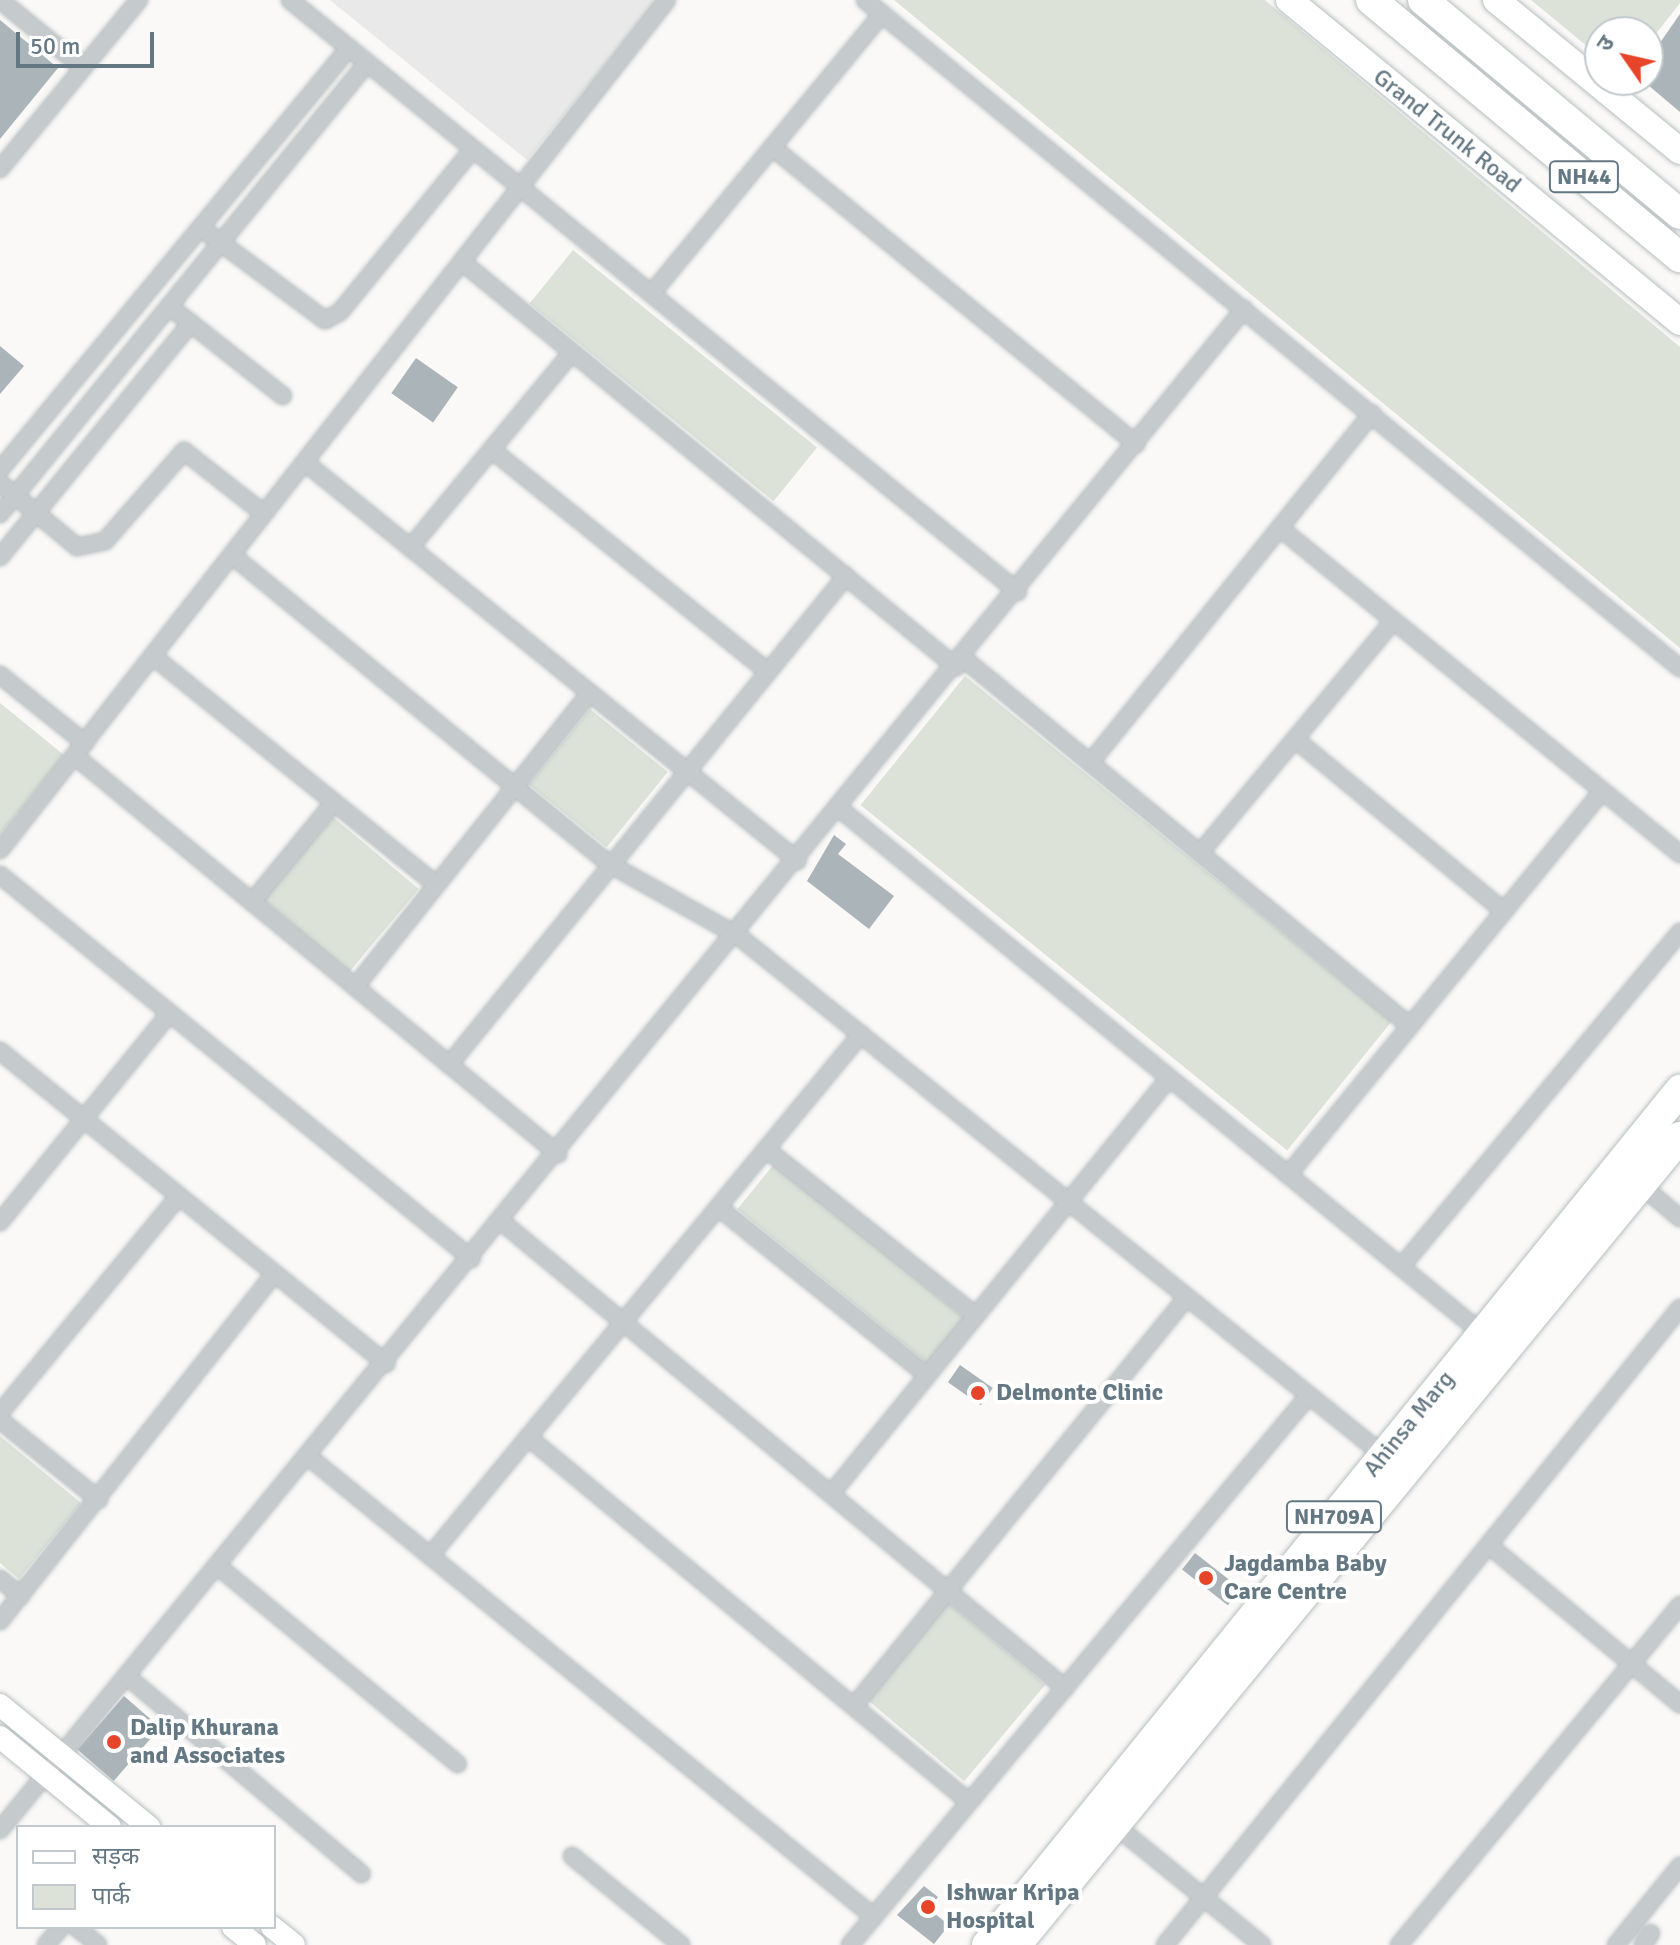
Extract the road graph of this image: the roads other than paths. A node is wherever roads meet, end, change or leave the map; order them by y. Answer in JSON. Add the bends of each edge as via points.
{"nodes":[{"id":1,"x":0,"y":0,"type":"edge"},
{"id":2,"x":139,"y":0,"type":"edge"},
{"id":3,"x":290,"y":0,"type":"edge"},
{"id":4,"x":667,"y":0,"type":"edge"},
{"id":5,"x":865,"y":0,"type":"edge"},
{"id":6,"x":1289,"y":0,"type":"edge"},
{"id":7,"x":1371,"y":0,"type":"edge"},
{"id":8,"x":1423,"y":0,"type":"edge"},
{"id":9,"x":1496,"y":0,"type":"edge"},
{"id":10,"x":882,"y":14,"type":"junction"},
{"id":11,"x":349,"y":48,"type":"junction"},
{"id":12,"x":367,"y":63,"type":"junction"},
{"id":13,"x":83,"y":68,"type":"junction"},
{"id":14,"x":772,"y":147,"type":"junction"},
{"id":15,"x":473,"y":149,"type":"junction"},
{"id":16,"x":1680,"y":151,"type":"edge"},
{"id":17,"x":0,"y":169,"type":"edge"},
{"id":18,"x":524,"y":191,"type":"junction"},
{"id":19,"x":1680,"y":214,"type":"edge"},
{"id":20,"x":201,"y":228,"type":"junction"},
{"id":21,"x":220,"y":243,"type":"junction"},
{"id":22,"x":1680,"y":257,"type":"edge"},
{"id":23,"x":466,"y":265,"type":"junction"},
{"id":24,"x":652,"y":293,"type":"junction"},
{"id":25,"x":169,"y":306,"type":"junction"},
{"id":26,"x":1244,"y":309,"type":"junction"},
{"id":27,"x":1680,"y":322,"type":"edge"},
{"id":28,"x":191,"y":323,"type":"junction"},
{"id":29,"x":572,"y":352,"type":"junction"},
{"id":30,"x":283,"y":396,"type":"dead end"},
{"id":31,"x":1372,"y":413,"type":"junction"},
{"id":32,"x":1136,"y":444,"type":"junction"},
{"id":33,"x":492,"y":450,"type":"junction"},
{"id":34,"x":307,"y":464,"type":"junction"},
{"id":35,"x":0,"y":470,"type":"edge"},
{"id":36,"x":0,"y":483,"type":"edge"},
{"id":37,"x":12,"y":498,"type":"junction"},
{"id":38,"x":263,"y":513,"type":"junction"},
{"id":39,"x":0,"y":514,"type":"edge"},
{"id":40,"x":33,"y":514,"type":"junction"},
{"id":41,"x":1280,"y":528,"type":"junction"},
{"id":42,"x":410,"y":548,"type":"junction"},
{"id":43,"x":233,"y":556,"type":"junction"},
{"id":44,"x":0,"y":557,"type":"edge"},
{"id":45,"x":846,"y":576,"type":"junction"},
{"id":46,"x":1018,"y":592,"type":"junction"},
{"id":47,"x":1393,"y":621,"type":"junction"},
{"id":48,"x":154,"y":657,"type":"junction"},
{"id":49,"x":959,"y":663,"type":"junction"},
{"id":50,"x":1680,"y":668,"type":"edge"},
{"id":51,"x":768,"y":672,"type":"junction"},
{"id":52,"x":0,"y":675,"type":"edge"},
{"id":53,"x":590,"y":693,"type":"junction"},
{"id":54,"x":1295,"y":739,"type":"junction"},
{"id":55,"x":80,"y":750,"type":"junction"},
{"id":56,"x":1090,"y":763,"type":"junction"},
{"id":57,"x":687,"y":772,"type":"junction"},
{"id":58,"x":515,"y":787,"type":"junction"},
{"id":59,"x":1602,"y":791,"type":"junction"},
{"id":60,"x":334,"y":802,"type":"junction"},
{"id":61,"x":840,"y":809,"type":"junction"},
{"id":62,"x":0,"y":850,"type":"edge"},
{"id":63,"x":1200,"y":853,"type":"junction"},
{"id":64,"x":1680,"y":854,"type":"edge"},
{"id":65,"x":798,"y":861,"type":"junction"},
{"id":66,"x":611,"y":865,"type":"junction"},
{"id":67,"x":0,"y":875,"type":"edge"},
{"id":68,"x":437,"y":885,"type":"junction"},
{"id":69,"x":252,"y":902,"type":"junction"},
{"id":70,"x":1504,"y":911,"type":"junction"},
{"id":71,"x":1680,"y":932,"type":"edge"},
{"id":72,"x":737,"y":935,"type":"junction"},
{"id":73,"x":355,"y":987,"type":"junction"},
{"id":74,"x":170,"y":1013,"type":"junction"},
{"id":75,"x":1410,"y":1026,"type":"junction"},
{"id":76,"x":861,"y":1034,"type":"junction"},
{"id":77,"x":0,"y":1051,"type":"edge"},
{"id":78,"x":449,"y":1065,"type":"junction"},
{"id":79,"x":1169,"y":1078,"type":"junction"},
{"id":80,"x":1680,"y":1090,"type":"edge"},
{"id":81,"x":84,"y":1119,"type":"junction"},
{"id":82,"x":1680,"y":1137,"type":"edge"},
{"id":83,"x":766,"y":1149,"type":"junction"},
{"id":84,"x":558,"y":1154,"type":"junction"},
{"id":85,"x":1618,"y":1165,"type":"junction"},
{"id":86,"x":1288,"y":1175,"type":"junction"},
{"id":87,"x":1641,"y":1185,"type":"junction"},
{"id":88,"x":179,"y":1196,"type":"junction"},
{"id":89,"x":1068,"y":1201,"type":"junction"},
{"id":90,"x":718,"y":1207,"type":"junction"},
{"id":91,"x":2,"y":1217,"type":"edge"},
{"id":92,"x":1680,"y":1218,"type":"edge"},
{"id":93,"x":502,"y":1222,"type":"junction"},
{"id":94,"x":472,"y":1259,"type":"junction"},
{"id":95,"x":1401,"y":1267,"type":"junction"},
{"id":96,"x":274,"y":1274,"type":"junction"},
{"id":97,"x":1187,"y":1297,"type":"junction"},
{"id":98,"x":1680,"y":1308,"type":"edge"},
{"id":99,"x":976,"y":1316,"type":"junction"},
{"id":100,"x":623,"y":1322,"type":"junction"},
{"id":101,"x":1493,"y":1342,"type":"junction"},
{"id":102,"x":386,"y":1364,"type":"junction"},
{"id":103,"x":927,"y":1375,"type":"junction"},
{"id":104,"x":1309,"y":1395,"type":"junction"},
{"id":105,"x":0,"y":1413,"type":"edge"},
{"id":106,"x":0,"y":1420,"type":"edge"},
{"id":107,"x":528,"y":1437,"type":"junction"},
{"id":108,"x":310,"y":1458,"type":"junction"},
{"id":109,"x":1394,"y":1464,"type":"junction"},
{"id":110,"x":831,"y":1494,"type":"junction"},
{"id":111,"x":99,"y":1500,"type":"junction"},
{"id":112,"x":1491,"y":1547,"type":"junction"},
{"id":113,"x":430,"y":1556,"type":"junction"},
{"id":114,"x":220,"y":1568,"type":"junction"},
{"id":115,"x":0,"y":1579,"type":"edge"},
{"id":116,"x":948,"y":1590,"type":"junction"},
{"id":117,"x":21,"y":1596,"type":"junction"},
{"id":118,"x":1680,"y":1605,"type":"edge"},
{"id":119,"x":0,"y":1621,"type":"edge"},
{"id":120,"x":1632,"y":1664,"type":"junction"},
{"id":121,"x":129,"y":1678,"type":"junction"},
{"id":122,"x":1065,"y":1688,"type":"junction"},
{"id":123,"x":1680,"y":1704,"type":"edge"},
{"id":124,"x":0,"y":1705,"type":"edge"},
{"id":125,"x":854,"y":1706,"type":"junction"},
{"id":126,"x":0,"y":1737,"type":"edge"},
{"id":127,"x":64,"y":1758,"type":"junction"},
{"id":128,"x":458,"y":1764,"type":"dead end"},
{"id":129,"x":49,"y":1777,"type":"junction"},
{"id":130,"x":969,"y":1802,"type":"junction"},
{"id":131,"x":1106,"y":1817,"type":"junction"},
{"id":132,"x":108,"y":1825,"type":"edge"},
{"id":133,"x":147,"y":1825,"type":"edge"},
{"id":134,"x":0,"y":1830,"type":"edge"},
{"id":135,"x":572,"y":1856,"type":"dead end"},
{"id":136,"x":1680,"y":1866,"type":"edge"},
{"id":137,"x":362,"y":1874,"type":"dead end"},
{"id":138,"x":1204,"y":1897,"type":"junction"},
{"id":139,"x":874,"y":1917,"type":"junction"},
{"id":140,"x":59,"y":1929,"type":"edge"},
{"id":141,"x":78,"y":1929,"type":"edge"},
{"id":142,"x":235,"y":1929,"type":"edge"},
{"id":143,"x":274,"y":1929,"type":"edge"},
{"id":144,"x":46,"y":1945,"type":"edge"},
{"id":145,"x":98,"y":1945,"type":"edge"},
{"id":146,"x":255,"y":1945,"type":"edge"},
{"id":147,"x":294,"y":1945,"type":"edge"},
{"id":148,"x":681,"y":1945,"type":"edge"},
{"id":149,"x":850,"y":1945,"type":"edge"},
{"id":150,"x":987,"y":1945,"type":"edge"},
{"id":151,"x":1016,"y":1945,"type":"edge"},
{"id":152,"x":1165,"y":1945,"type":"edge"},
{"id":153,"x":1262,"y":1945,"type":"edge"},
{"id":154,"x":1399,"y":1945,"type":"edge"},
{"id":155,"x":1616,"y":1945,"type":"edge"}],
"edges":[{"from":1,"to":13,"type":"street"},
{"from":2,"to":13,"type":"street"},
{"from":3,"to":11,"type":"street"},
{"from":4,"to":18,"type":"street"},
{"from":5,"to":10,"type":"street"},
{"from":6,"to":27,"type":"main road","name":"Grand Trunk Road"},
{"from":7,"to":22,"type":"highway","number":"NH44"},
{"from":8,"to":19,"type":"highway","number":"NH44"},
{"from":9,"to":16,"type":"main road"},
{"from":10,"to":14,"type":"street"},
{"from":10,"to":26,"type":"street"},
{"from":11,"to":12,"type":"street"},
{"from":11,"to":20,"type":"street"},
{"from":12,"to":15,"type":"street"},
{"from":12,"to":21,"type":"street"},
{"from":13,"to":17,"type":"street"},
{"from":14,"to":24,"type":"street"},
{"from":14,"to":32,"type":"street"},
{"from":15,"to":18,"type":"street"},
{"from":15,"to":21,"type":"street","via":[[340,312],[325,320]]},
{"from":18,"to":23,"type":"street"},
{"from":18,"to":24,"type":"street"},
{"from":20,"to":21,"type":"street"},
{"from":20,"to":35,"type":"street"},
{"from":21,"to":25,"type":"street"},
{"from":23,"to":29,"type":"street"},
{"from":23,"to":34,"type":"street"},
{"from":24,"to":46,"type":"street"},
{"from":25,"to":28,"type":"street"},
{"from":25,"to":37,"type":"street"},
{"from":26,"to":31,"type":"street"},
{"from":26,"to":32,"type":"street"},
{"from":28,"to":30,"type":"street"},
{"from":28,"to":40,"type":"street"},
{"from":29,"to":33,"type":"street"},
{"from":29,"to":45,"type":"street"},
{"from":31,"to":41,"type":"street"},
{"from":31,"to":50,"type":"street"},
{"from":32,"to":46,"type":"street"},
{"from":33,"to":42,"type":"street"},
{"from":33,"to":51,"type":"street"},
{"from":34,"to":38,"type":"street"},
{"from":34,"to":42,"type":"street"},
{"from":36,"to":37,"type":"street"},
{"from":37,"to":39,"type":"street"},
{"from":37,"to":40,"type":"street"},
{"from":38,"to":40,"type":"street","via":[[184,451],[90,548],[77,547]]},
{"from":38,"to":43,"type":"street"},
{"from":40,"to":44,"type":"street"},
{"from":41,"to":47,"type":"street"},
{"from":41,"to":56,"type":"street"},
{"from":42,"to":53,"type":"street"},
{"from":43,"to":48,"type":"street"},
{"from":43,"to":58,"type":"street"},
{"from":45,"to":49,"type":"street"},
{"from":45,"to":51,"type":"street"},
{"from":46,"to":49,"type":"street"},
{"from":47,"to":54,"type":"street"},
{"from":47,"to":59,"type":"street"},
{"from":48,"to":55,"type":"street"},
{"from":48,"to":60,"type":"street"},
{"from":49,"to":56,"type":"street"},
{"from":49,"to":61,"type":"street"},
{"from":51,"to":57,"type":"street"},
{"from":52,"to":55,"type":"street"},
{"from":53,"to":57,"type":"street"},
{"from":53,"to":58,"type":"street"},
{"from":54,"to":63,"type":"street"},
{"from":54,"to":70,"type":"street"},
{"from":55,"to":62,"type":"street"},
{"from":55,"to":69,"type":"street"},
{"from":56,"to":63,"type":"street"},
{"from":57,"to":65,"type":"street"},
{"from":57,"to":66,"type":"street"},
{"from":58,"to":66,"type":"street"},
{"from":58,"to":68,"type":"street"},
{"from":59,"to":64,"type":"street"},
{"from":59,"to":70,"type":"street"},
{"from":60,"to":68,"type":"street"},
{"from":60,"to":69,"type":"street"},
{"from":61,"to":65,"type":"street"},
{"from":61,"to":79,"type":"street"},
{"from":63,"to":75,"type":"street"},
{"from":65,"to":72,"type":"street"},
{"from":66,"to":72,"type":"street"},
{"from":66,"to":78,"type":"street"},
{"from":67,"to":74,"type":"street"},
{"from":68,"to":73,"type":"street"},
{"from":69,"to":73,"type":"street"},
{"from":70,"to":75,"type":"street"},
{"from":71,"to":95,"type":"street"},
{"from":72,"to":76,"type":"street"},
{"from":72,"to":84,"type":"street"},
{"from":73,"to":78,"type":"street"},
{"from":74,"to":81,"type":"street"},
{"from":74,"to":94,"type":"street"},
{"from":75,"to":86,"type":"street"},
{"from":76,"to":83,"type":"street"},
{"from":76,"to":89,"type":"street"},
{"from":77,"to":81,"type":"street"},
{"from":78,"to":84,"type":"street"},
{"from":79,"to":86,"type":"street"},
{"from":79,"to":89,"type":"street"},
{"from":80,"to":85,"type":"highway","name":"Ahinsa Marg","number":"NH709A"},
{"from":81,"to":88,"type":"street"},
{"from":81,"to":91,"type":"street"},
{"from":82,"to":87,"type":"highway","name":"Ahinsa Marg","number":"NH709A"},
{"from":83,"to":90,"type":"street"},
{"from":83,"to":99,"type":"street"},
{"from":84,"to":93,"type":"street"},
{"from":85,"to":87,"type":"street"},
{"from":85,"to":101,"type":"highway","name":"Ahinsa Marg","number":"NH709A"},
{"from":86,"to":95,"type":"street"},
{"from":87,"to":92,"type":"street"},
{"from":87,"to":101,"type":"highway","name":"Ahinsa Marg","number":"NH709A"},
{"from":88,"to":96,"type":"street"},
{"from":88,"to":105,"type":"street"},
{"from":89,"to":97,"type":"street"},
{"from":89,"to":99,"type":"street"},
{"from":90,"to":100,"type":"street"},
{"from":90,"to":103,"type":"street"},
{"from":93,"to":94,"type":"street"},
{"from":93,"to":100,"type":"street"},
{"from":94,"to":102,"type":"street"},
{"from":95,"to":101,"type":"street"},
{"from":96,"to":102,"type":"street"},
{"from":96,"to":111,"type":"street"},
{"from":97,"to":104,"type":"street"},
{"from":97,"to":116,"type":"street"},
{"from":98,"to":112,"type":"street"},
{"from":99,"to":103,"type":"street"},
{"from":100,"to":107,"type":"street"},
{"from":100,"to":110,"type":"street"},
{"from":101,"to":109,"type":"highway","name":"Ahinsa Marg","number":"NH709A"},
{"from":102,"to":108,"type":"street"},
{"from":103,"to":110,"type":"street"},
{"from":104,"to":109,"type":"street"},
{"from":104,"to":122,"type":"street"},
{"from":106,"to":111,"type":"street"},
{"from":107,"to":113,"type":"street"},
{"from":107,"to":125,"type":"street"},
{"from":108,"to":113,"type":"street"},
{"from":108,"to":114,"type":"street"},
{"from":109,"to":131,"type":"highway","name":"Ahinsa Marg","number":"NH709A"},
{"from":110,"to":116,"type":"street"},
{"from":111,"to":117,"type":"street"},
{"from":112,"to":120,"type":"street"},
{"from":112,"to":138,"type":"street"},
{"from":113,"to":139,"type":"street"},
{"from":114,"to":121,"type":"street"},
{"from":114,"to":128,"type":"street"},
{"from":115,"to":117,"type":"street"},
{"from":116,"to":122,"type":"street"},
{"from":116,"to":125,"type":"street"},
{"from":117,"to":119,"type":"street"},
{"from":118,"to":120,"type":"street"},
{"from":120,"to":123,"type":"street"},
{"from":120,"to":154,"type":"street"},
{"from":121,"to":127,"type":"street"},
{"from":121,"to":137,"type":"street"},
{"from":122,"to":130,"type":"street"},
{"from":124,"to":127,"type":"street"},
{"from":125,"to":130,"type":"street"},
{"from":126,"to":129,"type":"street"},
{"from":127,"to":129,"type":"street"},
{"from":127,"to":133,"type":"street"},
{"from":129,"to":132,"type":"street"},
{"from":129,"to":134,"type":"street"},
{"from":130,"to":139,"type":"street"},
{"from":131,"to":138,"type":"street"},
{"from":131,"to":150,"type":"highway","name":"Ahinsa Marg","number":"NH709A"},
{"from":131,"to":151,"type":"highway","name":"Ahinsa Marg","number":"NH709A"},
{"from":135,"to":148,"type":"street"},
{"from":136,"to":155,"type":"street"},
{"from":138,"to":152,"type":"street"},
{"from":138,"to":153,"type":"street"},
{"from":139,"to":149,"type":"street"},
{"from":140,"to":144,"type":"street"},
{"from":141,"to":145,"type":"street"},
{"from":142,"to":146,"type":"street"},
{"from":143,"to":147,"type":"street"}]}
